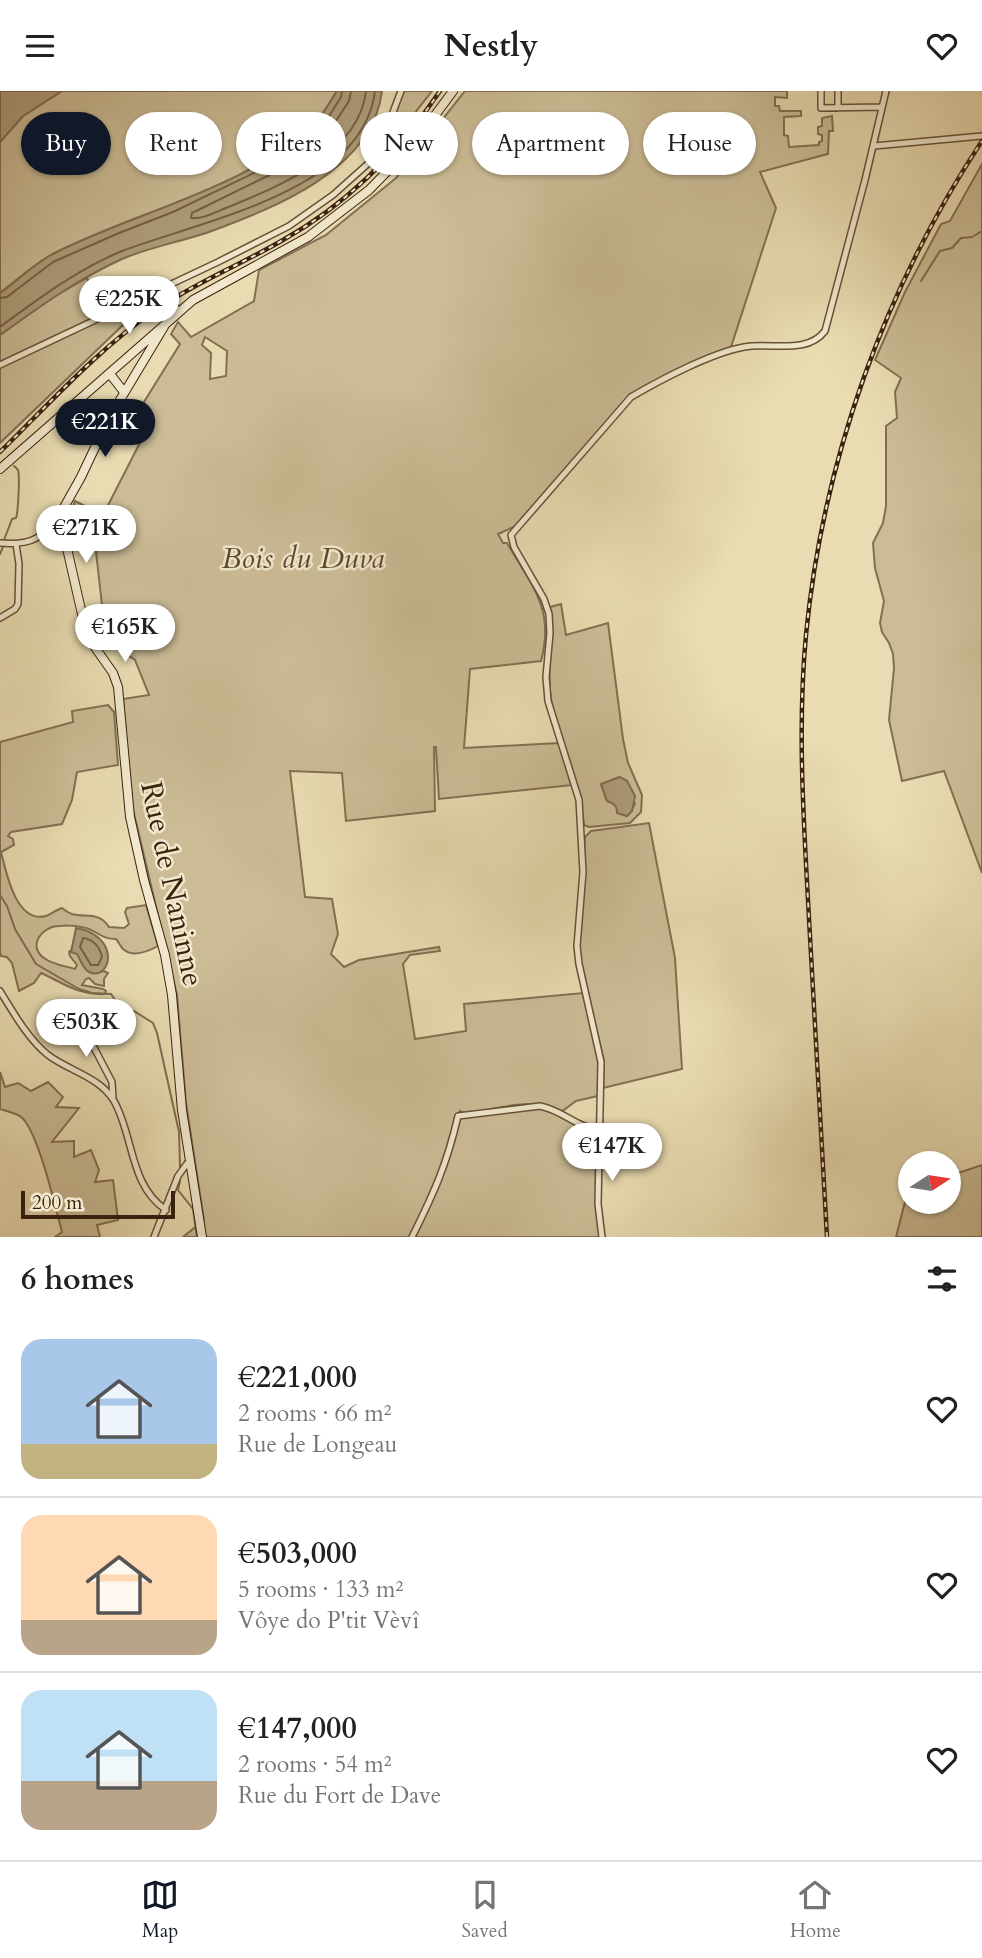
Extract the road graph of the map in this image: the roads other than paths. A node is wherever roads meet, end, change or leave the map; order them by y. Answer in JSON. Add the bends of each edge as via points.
{"nodes":[{"id":1,"x":401,"y":91,"type":"edge"},
{"id":2,"x":453,"y":91,"type":"edge"},
{"id":3,"x":821,"y":91,"type":"edge"},
{"id":4,"x":838,"y":91,"type":"edge"},
{"id":5,"x":886,"y":91,"type":"edge"},
{"id":6,"x":882,"y":107,"type":"junction"},
{"id":7,"x":838,"y":108,"type":"junction"},
{"id":8,"x":982,"y":136,"type":"edge"},
{"id":9,"x":874,"y":146,"type":"junction"},
{"id":10,"x":163,"y":288,"type":"junction"},
{"id":11,"x":167,"y":295,"type":"dead end"},
{"id":12,"x":172,"y":302,"type":"dead end"},
{"id":13,"x":179,"y":310,"type":"junction"},
{"id":14,"x":168,"y":320,"type":"junction"},
{"id":15,"x":0,"y":365,"type":"edge"},
{"id":16,"x":110,"y":374,"type":"junction"},
{"id":17,"x":124,"y":392,"type":"junction"},
{"id":18,"x":0,"y":469,"type":"edge"},
{"id":19,"x":62,"y":511,"type":"junction"},
{"id":20,"x":3,"y":544,"type":"edge"},
{"id":21,"x":16,"y":544,"type":"junction"},
{"id":22,"x":0,"y":618,"type":"edge"},
{"id":23,"x":0,"y":991,"type":"edge"},
{"id":24,"x":79,"y":1019,"type":"dead end"},
{"id":25,"x":113,"y":1099,"type":"junction"},
{"id":26,"x":600,"y":1130,"type":"junction"},
{"id":27,"x":189,"y":1161,"type":"junction"},
{"id":28,"x":166,"y":1210,"type":"junction"},
{"id":29,"x":154,"y":1237,"type":"edge"},
{"id":30,"x":202,"y":1237,"type":"edge"},
{"id":31,"x":411,"y":1237,"type":"edge"},
{"id":32,"x":602,"y":1237,"type":"edge"}],
"edges":[{"from":1,"to":10,"type":"street","via":[[374,157],[333,195],[289,226]]},
{"from":2,"to":13,"type":"street","via":[[413,145],[348,207],[308,237]]},
{"from":3,"to":7,"type":"street","via":[[821,108]]},
{"from":4,"to":7,"type":"street"},
{"from":5,"to":6,"type":"street"},
{"from":6,"to":7,"type":"street"},
{"from":6,"to":9,"type":"street"},
{"from":8,"to":9,"type":"street"},
{"from":9,"to":26,"type":"street","via":[[825,331],[818,341],[728,351],[631,397],[508,536],[549,614],[548,701],[579,800],[583,872],[577,946],[601,1062]]},
{"from":10,"to":11,"type":"street"},
{"from":10,"to":15,"type":"street"},
{"from":12,"to":13,"type":"street"},
{"from":13,"to":14,"type":"street"},
{"from":14,"to":16,"type":"street"},
{"from":14,"to":17,"type":"street"},
{"from":16,"to":17,"type":"street"},
{"from":16,"to":18,"type":"street"},
{"from":17,"to":19,"type":"street"},
{"from":19,"to":21,"type":"street","via":[[43,535]]},
{"from":19,"to":27,"type":"street","name":"Rue de Naninne","via":[[85,632],[118,687],[130,817],[172,995]]},
{"from":20,"to":21,"type":"street"},
{"from":21,"to":22,"type":"street","via":[[18,604]]},
{"from":23,"to":25,"type":"street","via":[[48,1055]]},
{"from":24,"to":25,"type":"street","via":[[112,1082]]},
{"from":25,"to":28,"type":"street","via":[[138,1174]]},
{"from":26,"to":31,"type":"street","via":[[540,1106],[458,1116],[439,1184]]},
{"from":26,"to":32,"type":"street"},
{"from":27,"to":28,"type":"street","via":[[178,1176]]},
{"from":27,"to":30,"type":"street","name":"Rue de Naninne"},
{"from":28,"to":29,"type":"street"}]}
